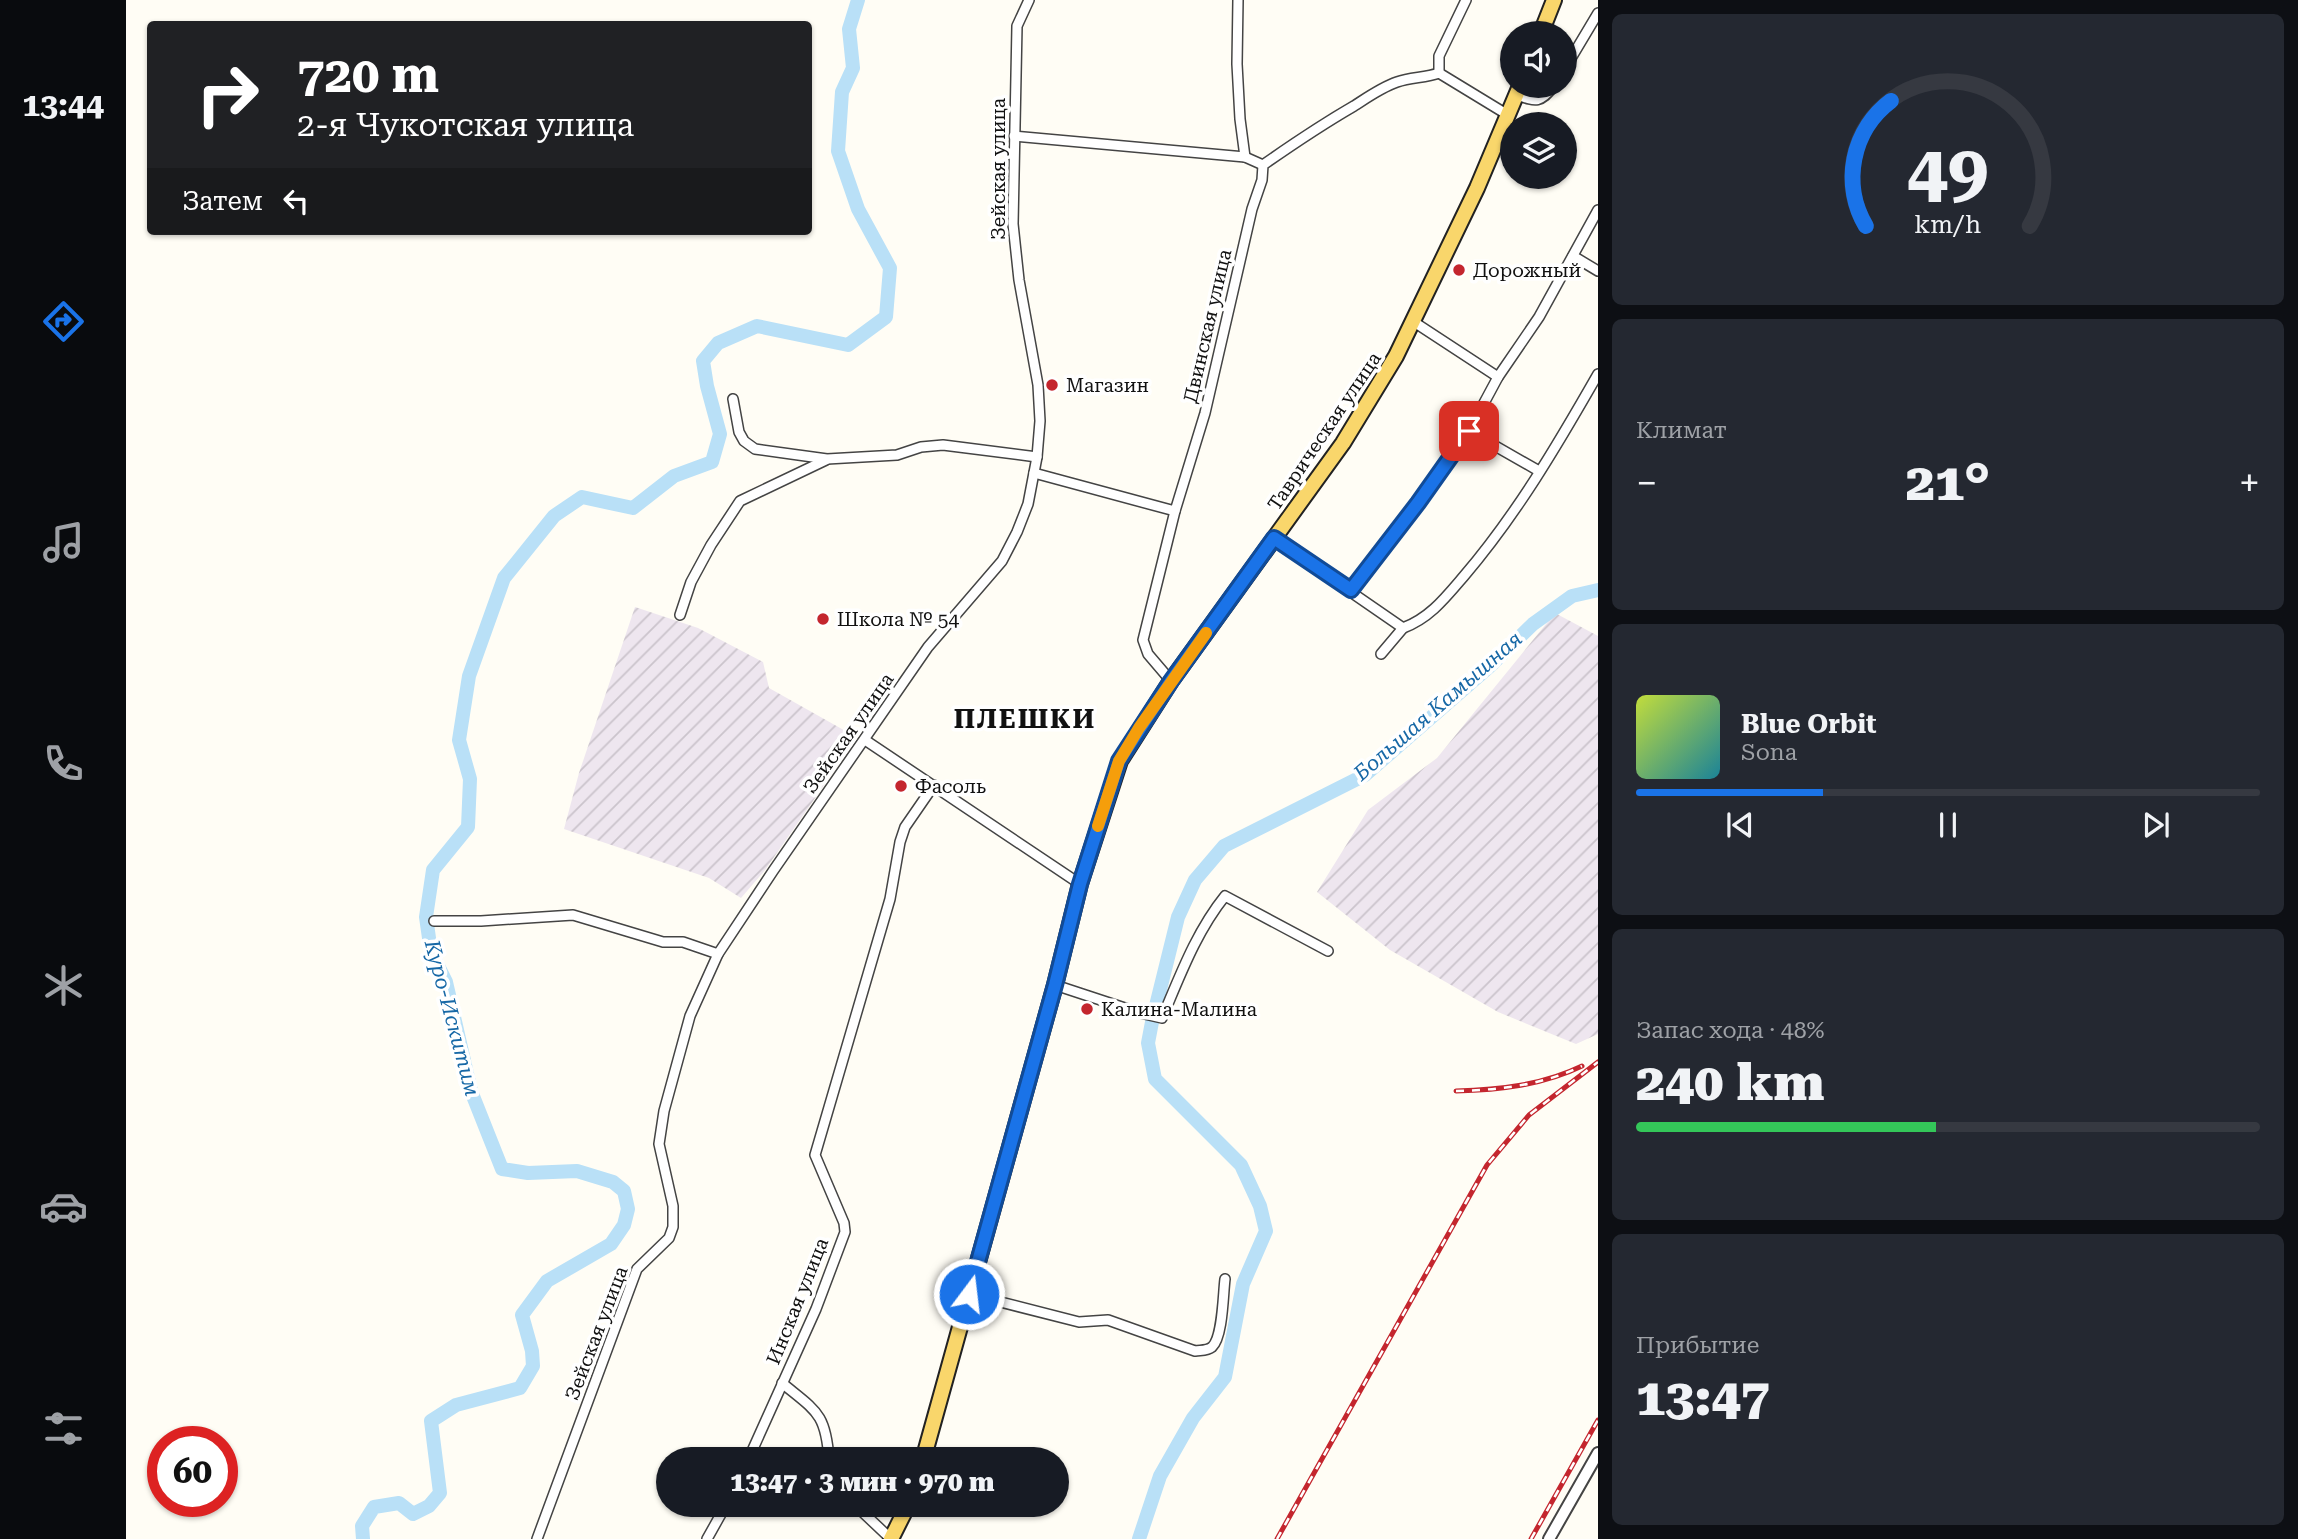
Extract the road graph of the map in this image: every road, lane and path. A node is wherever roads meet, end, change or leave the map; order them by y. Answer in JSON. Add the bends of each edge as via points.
{"nodes":[{"id":1,"x":1029,"y":0,"type":"edge"},
{"id":2,"x":1238,"y":0,"type":"edge"},
{"id":3,"x":1466,"y":0,"type":"edge"},
{"id":4,"x":1554,"y":0,"type":"edge"},
{"id":5,"x":1598,"y":13,"type":"edge"},
{"id":6,"x":1546,"y":21,"type":"edge"},
{"id":7,"x":1577,"y":48,"type":"edge"},
{"id":8,"x":1439,"y":73,"type":"junction"},
{"id":9,"x":1503,"y":112,"type":"edge"},
{"id":10,"x":1500,"y":134,"type":"edge"},
{"id":11,"x":1014,"y":136,"type":"junction"},
{"id":12,"x":1245,"y":157,"type":"junction"},
{"id":13,"x":1263,"y":165,"type":"junction"},
{"id":14,"x":1598,"y":210,"type":"edge"},
{"id":15,"x":1573,"y":256,"type":"junction"},
{"id":16,"x":1598,"y":271,"type":"edge"},
{"id":17,"x":1414,"y":322,"type":"junction"},
{"id":18,"x":1598,"y":374,"type":"edge"},
{"id":19,"x":1498,"y":377,"type":"junction"},
{"id":20,"x":733,"y":399,"type":"dead end"},
{"id":21,"x":1469,"y":431,"type":"junction"},
{"id":22,"x":1037,"y":457,"type":"junction"},
{"id":23,"x":827,"y":459,"type":"junction"},
{"id":24,"x":1539,"y":471,"type":"junction"},
{"id":25,"x":1034,"y":474,"type":"junction"},
{"id":26,"x":1175,"y":511,"type":"junction"},
{"id":27,"x":1274,"y":538,"type":"junction"},
{"id":28,"x":1351,"y":590,"type":"junction"},
{"id":29,"x":680,"y":615,"type":"dead end"},
{"id":30,"x":1403,"y":628,"type":"junction"},
{"id":31,"x":1381,"y":654,"type":"dead end"},
{"id":32,"x":1171,"y":681,"type":"junction"},
{"id":33,"x":865,"y":740,"type":"junction"},
{"id":34,"x":934,"y":785,"type":"junction"},
{"id":35,"x":1080,"y":884,"type":"junction"},
{"id":36,"x":434,"y":921,"type":"dead end"},
{"id":37,"x":1328,"y":951,"type":"dead end"},
{"id":38,"x":718,"y":954,"type":"junction"},
{"id":39,"x":1055,"y":985,"type":"junction"},
{"id":40,"x":1225,"y":1279,"type":"dead end"},
{"id":41,"x":969,"y":1294,"type":"junction"},
{"id":42,"x":782,"y":1383,"type":"junction"},
{"id":43,"x":754,"y":1447,"type":"edge"},
{"id":44,"x":828,"y":1447,"type":"edge"},
{"id":45,"x":927,"y":1447,"type":"edge"},
{"id":46,"x":1598,"y":1453,"type":"edge"},
{"id":47,"x":719,"y":1517,"type":"edge"},
{"id":48,"x":868,"y":1517,"type":"edge"},
{"id":49,"x":902,"y":1517,"type":"edge"},
{"id":50,"x":537,"y":1539,"type":"edge"},
{"id":51,"x":707,"y":1539,"type":"edge"},
{"id":52,"x":891,"y":1539,"type":"edge"},
{"id":53,"x":1549,"y":1539,"type":"edge"}],
"edges":[{"from":1,"to":11,"type":"street","name":"Зейская улица","via":[[1017,26]]},
{"from":2,"to":12,"type":"street","via":[[1237,64]]},
{"from":3,"to":8,"type":"street","via":[[1439,56]]},
{"from":4,"to":6,"type":"main road"},
{"from":5,"to":7,"type":"street"},
{"from":8,"to":9,"type":"street"},
{"from":8,"to":13,"type":"street","via":[[1395,82]]},
{"from":10,"to":17,"type":"main road","name":"Таврическая улица"},
{"from":11,"to":12,"type":"street"},
{"from":11,"to":22,"type":"street","name":"Зейская улица","via":[[1013,224],[1018,280],[1038,385]]},
{"from":12,"to":13,"type":"street"},
{"from":13,"to":26,"type":"street","name":"Двинская улица","via":[[1205,413]]},
{"from":14,"to":15,"type":"street"},
{"from":15,"to":16,"type":"street"},
{"from":15,"to":19,"type":"street"},
{"from":17,"to":19,"type":"street"},
{"from":17,"to":27,"type":"main road","name":"Таврическая улица","via":[[1343,443]]},
{"from":18,"to":24,"type":"street"},
{"from":19,"to":21,"type":"street"},
{"from":20,"to":23,"type":"street","via":[[739,432],[749,446]]},
{"from":21,"to":24,"type":"street"},
{"from":21,"to":28,"type":"street"},
{"from":22,"to":23,"type":"street","via":[[943,445],[897,455]]},
{"from":22,"to":25,"type":"street","name":"Зейская улица"},
{"from":23,"to":29,"type":"street","via":[[740,501],[701,563]]},
{"from":24,"to":30,"type":"street","via":[[1477,560],[1438,606]]},
{"from":25,"to":26,"type":"street"},
{"from":25,"to":33,"type":"street","name":"Зейская улица","via":[[1028,504],[1002,561],[928,647]]},
{"from":26,"to":32,"type":"street","name":"Двинская улица","via":[[1143,640],[1148,654]]},
{"from":27,"to":28,"type":"street"},
{"from":27,"to":32,"type":"main road","name":"Таврическая улица"},
{"from":28,"to":30,"type":"street"},
{"from":30,"to":31,"type":"street"},
{"from":32,"to":35,"type":"main road","name":"Таврическая улица","via":[[1119,761]]},
{"from":33,"to":34,"type":"street"},
{"from":33,"to":38,"type":"street","name":"Зейская улица"},
{"from":34,"to":35,"type":"street"},
{"from":34,"to":42,"type":"street","name":"Инская улица","via":[[900,842],[890,899],[815,1154],[845,1232]]},
{"from":35,"to":39,"type":"main road","name":"Таврическая улица"},
{"from":36,"to":38,"type":"street","via":[[573,915]]},
{"from":37,"to":39,"type":"street","via":[[1225,896],[1189,955],[1163,1018]]},
{"from":38,"to":50,"type":"street","name":"Зейская улица","via":[[690,1016],[664,1111],[659,1144],[673,1227],[637,1269]]},
{"from":39,"to":41,"type":"main road","name":"Таврическая улица"},
{"from":40,"to":41,"type":"street","via":[[1218,1335],[1207,1350],[1108,1320],[1079,1322]]},
{"from":41,"to":45,"type":"main road","name":"Таврическая улица"},
{"from":42,"to":43,"type":"street","name":"Инская улица"},
{"from":42,"to":44,"type":"street","via":[[822,1420]]},
{"from":46,"to":53,"type":"street"},
{"from":47,"to":51,"type":"street"},
{"from":48,"to":52,"type":"street"},
{"from":49,"to":52,"type":"main road"}]}
